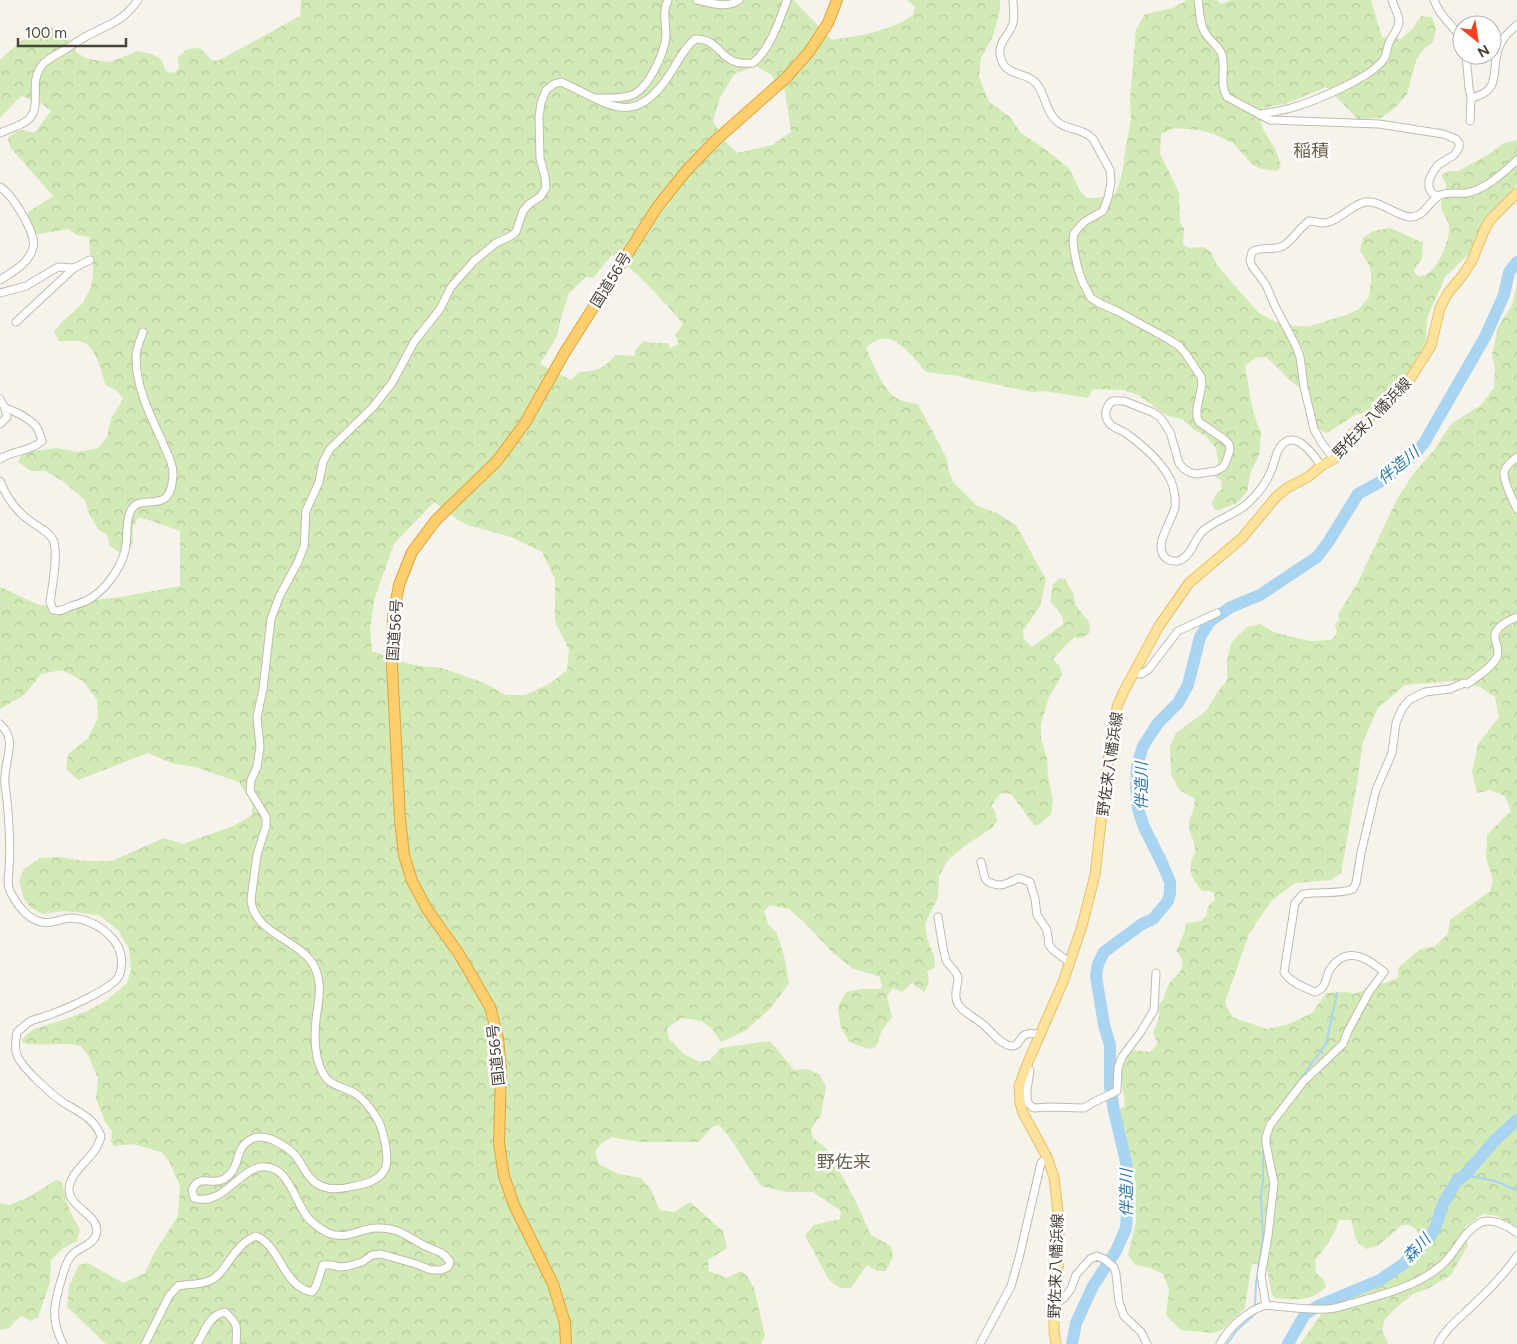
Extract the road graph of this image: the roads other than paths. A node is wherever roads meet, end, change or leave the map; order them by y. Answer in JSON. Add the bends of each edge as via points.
{"nodes":[{"id":1,"x":138,"y":0,"type":"edge"},
{"id":2,"x":668,"y":0,"type":"edge"},
{"id":3,"x":697,"y":0,"type":"edge"},
{"id":4,"x":740,"y":0,"type":"edge"},
{"id":5,"x":787,"y":0,"type":"edge"},
{"id":6,"x":837,"y":0,"type":"edge"},
{"id":7,"x":1013,"y":0,"type":"edge"},
{"id":8,"x":1198,"y":0,"type":"edge"},
{"id":9,"x":1392,"y":0,"type":"edge"},
{"id":10,"x":1434,"y":0,"type":"edge"},
{"id":11,"x":1517,"y":25,"type":"edge"},
{"id":12,"x":1452,"y":27,"type":"edge"},
{"id":13,"x":1467,"y":65,"type":"edge"},
{"id":14,"x":594,"y":98,"type":"junction"},
{"id":15,"x":1471,"y":98,"type":"junction"},
{"id":16,"x":1261,"y":114,"type":"junction"},
{"id":17,"x":1470,"y":121,"type":"dead end"},
{"id":18,"x":0,"y":133,"type":"edge"},
{"id":19,"x":1517,"y":160,"type":"edge"},
{"id":20,"x":0,"y":187,"type":"edge"},
{"id":21,"x":1517,"y":193,"type":"edge"},
{"id":22,"x":1437,"y":196,"type":"junction"},
{"id":23,"x":90,"y":260,"type":"dead end"},
{"id":24,"x":74,"y":268,"type":"junction"},
{"id":25,"x":0,"y":280,"type":"edge"},
{"id":26,"x":0,"y":293,"type":"edge"},
{"id":27,"x":16,"y":322,"type":"dead end"},
{"id":28,"x":143,"y":332,"type":"dead end"},
{"id":29,"x":0,"y":399,"type":"edge"},
{"id":30,"x":6,"y":408,"type":"junction"},
{"id":31,"x":0,"y":424,"type":"edge"},
{"id":32,"x":1517,"y":457,"type":"edge"},
{"id":33,"x":0,"y":458,"type":"edge"},
{"id":34,"x":1334,"y":459,"type":"junction"},
{"id":35,"x":1321,"y":466,"type":"junction"},
{"id":36,"x":0,"y":481,"type":"edge"},
{"id":37,"x":1517,"y":510,"type":"edge"},
{"id":38,"x":1217,"y":613,"type":"dead end"},
{"id":39,"x":1517,"y":617,"type":"edge"},
{"id":40,"x":1133,"y":673,"type":"junction"},
{"id":41,"x":0,"y":724,"type":"edge"},
{"id":42,"x":981,"y":862,"type":"dead end"},
{"id":43,"x":938,"y":917,"type":"dead end"},
{"id":44,"x":1070,"y":963,"type":"junction"},
{"id":45,"x":1156,"y":973,"type":"dead end"},
{"id":46,"x":1040,"y":1035,"type":"junction"},
{"id":47,"x":1025,"y":1068,"type":"junction"},
{"id":48,"x":1047,"y":1156,"type":"junction"},
{"id":49,"x":1517,"y":1233,"type":"edge"},
{"id":50,"x":1517,"y":1256,"type":"edge"},
{"id":51,"x":1056,"y":1304,"type":"junction"},
{"id":52,"x":1266,"y":1305,"type":"junction"},
{"id":53,"x":63,"y":1344,"type":"edge"},
{"id":54,"x":145,"y":1344,"type":"edge"},
{"id":55,"x":198,"y":1344,"type":"edge"},
{"id":56,"x":236,"y":1344,"type":"edge"},
{"id":57,"x":566,"y":1344,"type":"edge"},
{"id":58,"x":980,"y":1344,"type":"edge"},
{"id":59,"x":1056,"y":1344,"type":"edge"},
{"id":60,"x":1147,"y":1344,"type":"edge"},
{"id":61,"x":1220,"y":1344,"type":"edge"},
{"id":62,"x":1438,"y":1344,"type":"edge"}],
"edges":[{"from":1,"to":18,"type":"street","via":[[118,21],[50,58],[37,73],[33,113],[21,124]]},
{"from":2,"to":14,"type":"street","via":[[664,7],[666,36],[660,56],[641,89],[632,95]]},
{"from":3,"to":4,"type":"street","via":[[724,5]]},
{"from":5,"to":14,"type":"street","via":[[773,34],[753,63],[735,62],[714,44],[695,39],[647,102],[627,108]]},
{"from":6,"to":57,"type":"highway","name":"国道56号","via":[[828,23],[809,52],[786,78],[716,140],[658,206],[524,423],[498,461],[436,520],[412,552],[399,585],[393,617],[392,666],[404,855],[412,881],[427,909],[459,954],[490,1007],[498,1038],[501,1071],[499,1143],[504,1176],[514,1205],[553,1284],[565,1324]]},
{"from":7,"to":35,"type":"street","via":[[1013,22],[1000,47],[1006,68],[1037,84],[1049,111],[1059,123],[1083,131],[1093,140],[1111,174],[1103,211],[1084,222],[1074,233],[1072,241],[1087,292],[1099,303],[1179,346],[1201,377],[1197,408],[1199,422],[1229,444],[1229,457],[1223,467],[1196,474],[1183,468],[1170,432],[1160,417],[1124,401],[1112,401],[1106,408],[1110,424],[1149,453],[1171,481],[1175,499],[1160,545],[1163,554],[1176,562],[1186,557],[1204,530],[1247,505],[1265,482],[1280,446],[1286,442],[1299,442]]},
{"from":8,"to":16,"type":"street","via":[[1201,24],[1222,57],[1224,90],[1228,97]]},
{"from":9,"to":16,"type":"street","via":[[1399,20],[1398,28],[1377,66],[1320,98],[1290,109]]},
{"from":10,"to":12,"type":"street"},
{"from":11,"to":15,"type":"street","via":[[1500,44],[1491,85],[1485,94]]},
{"from":13,"to":15,"type":"street"},
{"from":14,"to":54,"type":"street","via":[[561,82],[546,90],[540,103],[539,117],[540,158],[546,188],[523,211],[516,232],[474,260],[451,287],[440,310],[414,342],[392,383],[374,407],[330,449],[306,512],[304,546],[272,619],[257,717],[260,747],[250,791],[266,817],[257,855],[251,906],[263,924],[305,954],[314,966],[321,991],[315,1044],[320,1067],[324,1077],[355,1094],[376,1117],[385,1144],[386,1167],[374,1180],[359,1186],[320,1186],[288,1148],[257,1137],[247,1142],[238,1154],[233,1171],[224,1179],[200,1180],[194,1183],[192,1190],[194,1198],[212,1197],[250,1172],[260,1167],[270,1168],[280,1172],[288,1182],[309,1219],[328,1233],[354,1234],[387,1228],[402,1232],[446,1255],[450,1262],[441,1270],[431,1270],[381,1254],[349,1266],[323,1265],[317,1287],[312,1292],[298,1286],[267,1242],[256,1236],[246,1240],[210,1281],[178,1286],[169,1296]]},
{"from":15,"to":17,"type":"street"},
{"from":16,"to":22,"type":"street","via":[[1270,120],[1378,124],[1456,139],[1459,148],[1432,172],[1429,180],[1429,188]]},
{"from":19,"to":22,"type":"street","via":[[1480,188]]},
{"from":20,"to":25,"type":"street","via":[[15,201],[34,247],[21,266]]},
{"from":21,"to":34,"type":"main road","name":"野佐来八幡浜線","via":[[1490,220],[1472,261],[1448,293],[1440,308],[1431,346],[1410,379],[1348,438]]},
{"from":22,"to":34,"type":"street","via":[[1414,217],[1373,202],[1359,204],[1330,221],[1309,221],[1282,246],[1252,252],[1252,266],[1262,279],[1300,357],[1314,429]]},
{"from":23,"to":24,"type":"street"},
{"from":24,"to":26,"type":"street","via":[[58,267],[26,286]]},
{"from":24,"to":27,"type":"street"},
{"from":28,"to":36,"type":"street","via":[[136,356],[140,387],[169,457],[173,471],[172,488],[159,502],[139,503],[132,508],[125,552],[114,574],[87,601],[59,611],[53,610],[50,602],[56,552],[54,542],[49,534],[16,508]]},
{"from":29,"to":30,"type":"street"},
{"from":30,"to":31,"type":"street","via":[[7,417]]},
{"from":30,"to":33,"type":"street","via":[[36,426],[42,441],[32,448]]},
{"from":32,"to":37,"type":"street","via":[[1504,471]]},
{"from":34,"to":35,"type":"main road","name":"野佐来八幡浜線"},
{"from":35,"to":40,"type":"main road","name":"野佐来八幡浜線","via":[[1276,497],[1242,538],[1189,583],[1159,626]]},
{"from":38,"to":40,"type":"street","via":[[1178,631],[1148,670],[1141,674]]},
{"from":39,"to":52,"type":"street","via":[[1495,632],[1498,655],[1494,663],[1467,684],[1425,692],[1409,700],[1402,709],[1396,723],[1392,752],[1376,790],[1353,889],[1303,894],[1295,903],[1286,975],[1315,992],[1321,991],[1331,967],[1346,955],[1356,955],[1384,972],[1369,992],[1343,1044],[1303,1082],[1270,1125],[1266,1144],[1274,1183],[1261,1276]]},
{"from":40,"to":44,"type":"main road","name":"野佐来八幡浜線","via":[[1113,723],[1095,875]]},
{"from":41,"to":53,"type":"street","via":[[11,749],[5,775],[9,841],[7,881],[10,890],[20,907],[43,923],[71,918],[107,932],[117,943],[122,960],[117,980],[87,998],[30,1021],[17,1032],[15,1044],[16,1055],[45,1088],[91,1120],[101,1136],[95,1150],[76,1172],[69,1191],[73,1202],[91,1217],[96,1234],[92,1242],[72,1254],[66,1264],[54,1316]]},
{"from":42,"to":44,"type":"street","via":[[988,882],[1003,885],[1019,878],[1030,882],[1037,915],[1047,930],[1049,945]]},
{"from":43,"to":46,"type":"street","via":[[946,961],[958,978],[955,994],[959,1005],[1007,1045],[1016,1045],[1026,1033]]},
{"from":44,"to":46,"type":"main road","name":"野佐来八幡浜線"},
{"from":45,"to":47,"type":"street","via":[[1154,1010],[1122,1057],[1116,1093],[1084,1108],[1034,1108],[1028,1103],[1030,1070]]},
{"from":46,"to":47,"type":"main road","name":"野佐来八幡浜線"},
{"from":47,"to":48,"type":"main road","name":"野佐来八幡浜線","via":[[1019,1086],[1020,1103]]},
{"from":48,"to":51,"type":"main road","name":"野佐来八幡浜線","via":[[1054,1177],[1059,1220]]},
{"from":48,"to":58,"type":"street","via":[[1041,1163],[1011,1286]]},
{"from":49,"to":52,"type":"street","via":[[1491,1220],[1482,1222],[1463,1238],[1444,1264],[1421,1280],[1385,1295],[1329,1309]]},
{"from":50,"to":62,"type":"street"},
{"from":51,"to":59,"type":"main road","name":"野佐来八幡浜線"},
{"from":51,"to":60,"type":"street","via":[[1071,1289],[1076,1275],[1090,1258],[1104,1259],[1114,1267],[1124,1316]]},
{"from":52,"to":61,"type":"street","via":[[1240,1319]]},
{"from":55,"to":56,"type":"street","via":[[211,1318],[225,1312],[238,1329]]}]}
